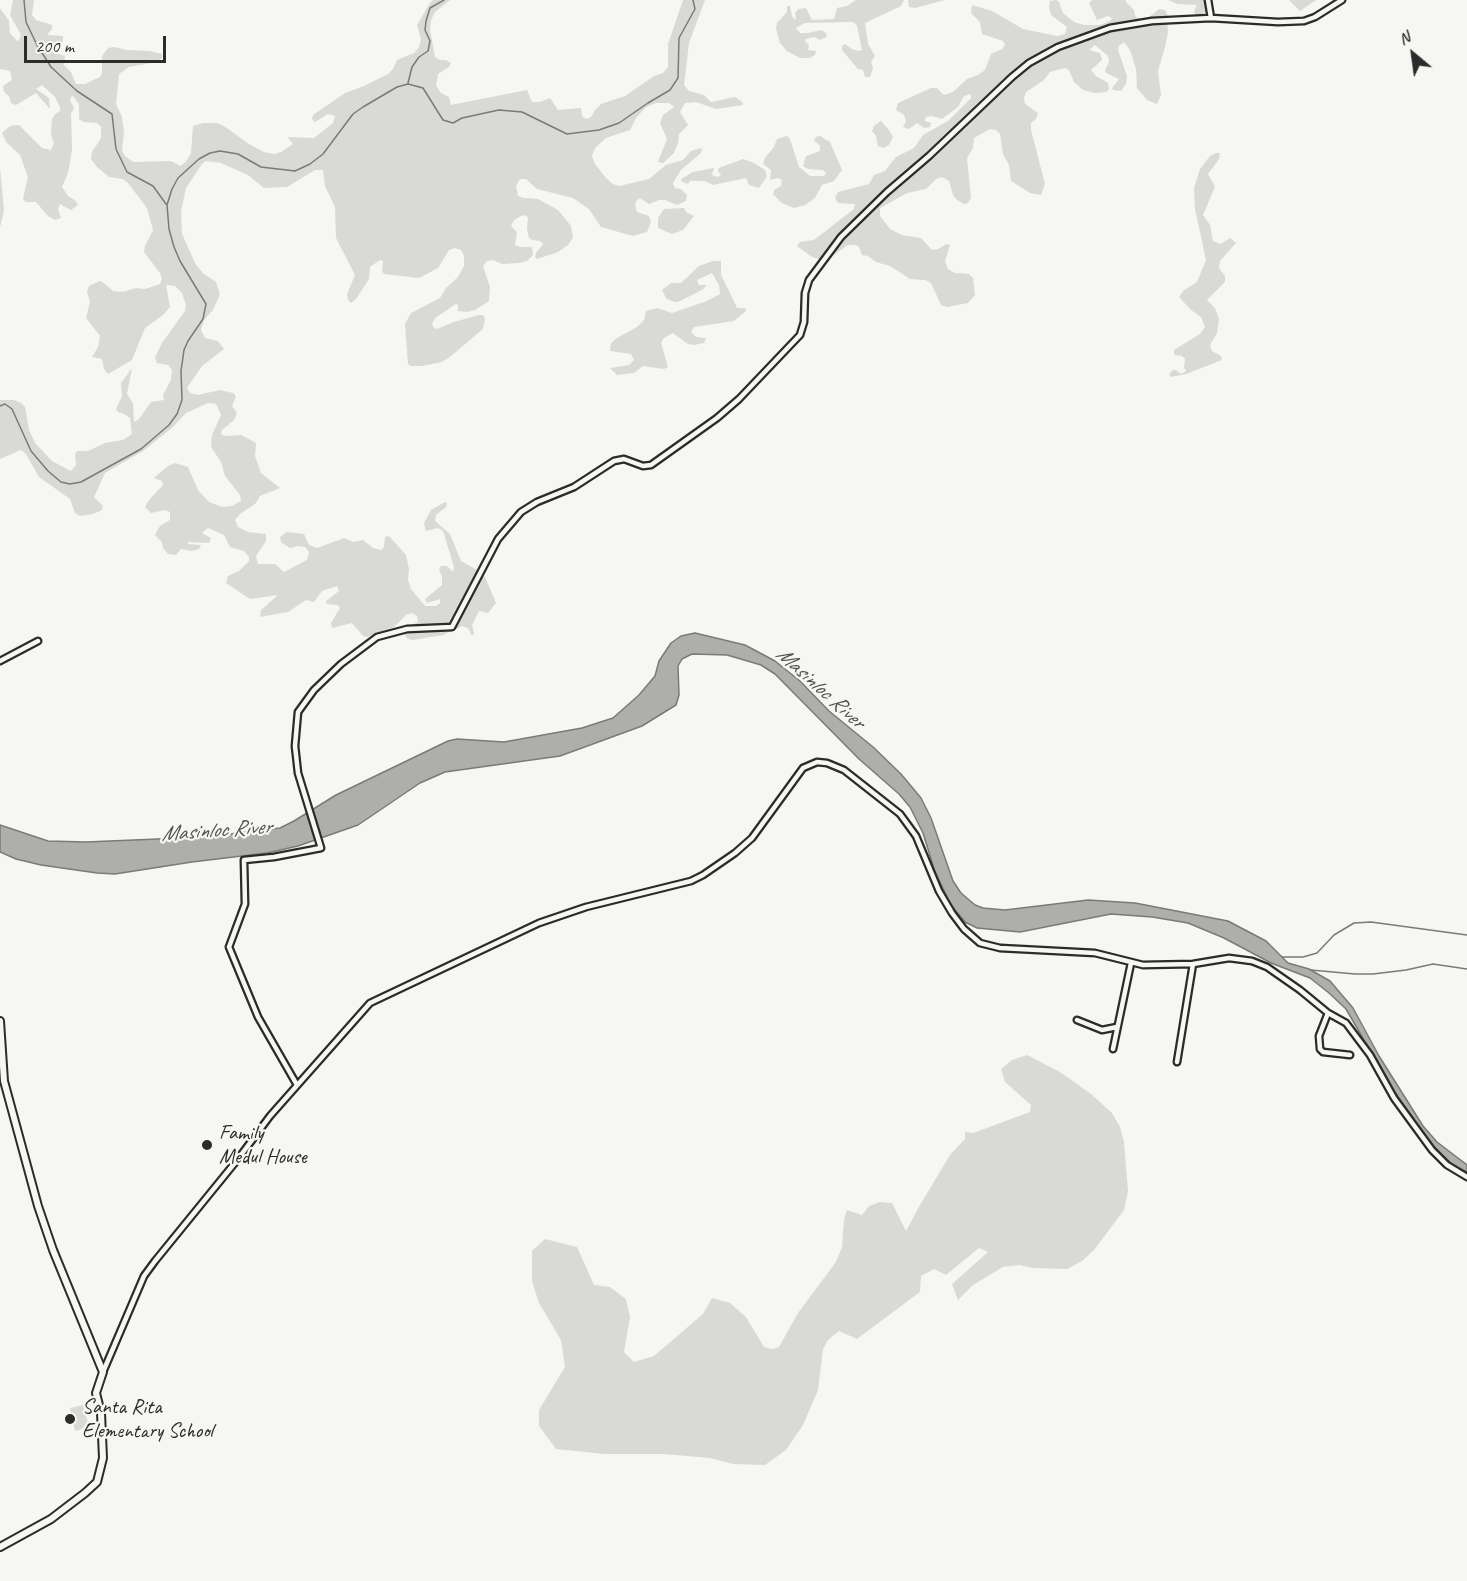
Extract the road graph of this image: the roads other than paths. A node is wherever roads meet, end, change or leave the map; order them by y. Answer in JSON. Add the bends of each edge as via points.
{"nodes":[{"id":1,"x":1208,"y":0,"type":"edge"},
{"id":2,"x":1342,"y":0,"type":"edge"},
{"id":3,"x":1211,"y":18,"type":"junction"},
{"id":4,"x":38,"y":641,"type":"dead end"},
{"id":5,"x":0,"y":661,"type":"edge"},
{"id":6,"x":1131,"y":963,"type":"junction"},
{"id":7,"x":1193,"y":964,"type":"junction"},
{"id":8,"x":1328,"y":1013,"type":"junction"},
{"id":9,"x":1077,"y":1020,"type":"dead end"},
{"id":10,"x":0,"y":1021,"type":"edge"},
{"id":11,"x":1118,"y":1027,"type":"junction"},
{"id":12,"x":1113,"y":1049,"type":"dead end"},
{"id":13,"x":1350,"y":1055,"type":"dead end"},
{"id":14,"x":1177,"y":1062,"type":"dead end"},
{"id":15,"x":297,"y":1085,"type":"junction"},
{"id":16,"x":1467,"y":1177,"type":"edge"},
{"id":17,"x":103,"y":1371,"type":"junction"},
{"id":18,"x":0,"y":1547,"type":"edge"}],
"edges":[{"from":1,"to":3,"type":"street"},
{"from":2,"to":3,"type":"street","via":[[1304,21]]},
{"from":3,"to":15,"type":"street","via":[[1110,28],[1029,63],[887,192],[834,246],[809,280],[800,335],[739,399],[651,465],[624,459],[614,462],[521,512],[498,539],[452,627],[407,629],[376,637],[314,690],[298,712],[295,746],[298,773],[321,848],[244,860],[245,904],[229,947],[258,1017]]},
{"from":4,"to":5,"type":"street"},
{"from":6,"to":7,"type":"street"},
{"from":6,"to":11,"type":"street"},
{"from":6,"to":15,"type":"street","via":[[1095,953],[1000,948],[980,943],[952,913],[916,836],[900,814],[844,770],[817,762],[803,768],[752,837],[718,866],[691,881],[539,923],[370,1003]]},
{"from":7,"to":8,"type":"street","via":[[1229,958],[1252,961],[1268,967]]},
{"from":7,"to":14,"type":"street"},
{"from":8,"to":13,"type":"street","via":[[1319,1036],[1320,1048],[1323,1052]]},
{"from":8,"to":16,"type":"street","via":[[1353,1031],[1394,1098],[1436,1155]]},
{"from":9,"to":11,"type":"street","via":[[1102,1030]]},
{"from":10,"to":17,"type":"street","via":[[4,1081],[38,1206]]},
{"from":11,"to":12,"type":"street"},
{"from":15,"to":17,"type":"street","via":[[144,1276]]},
{"from":17,"to":18,"type":"street","via":[[96,1393],[103,1458],[97,1482],[51,1519]]}]}
